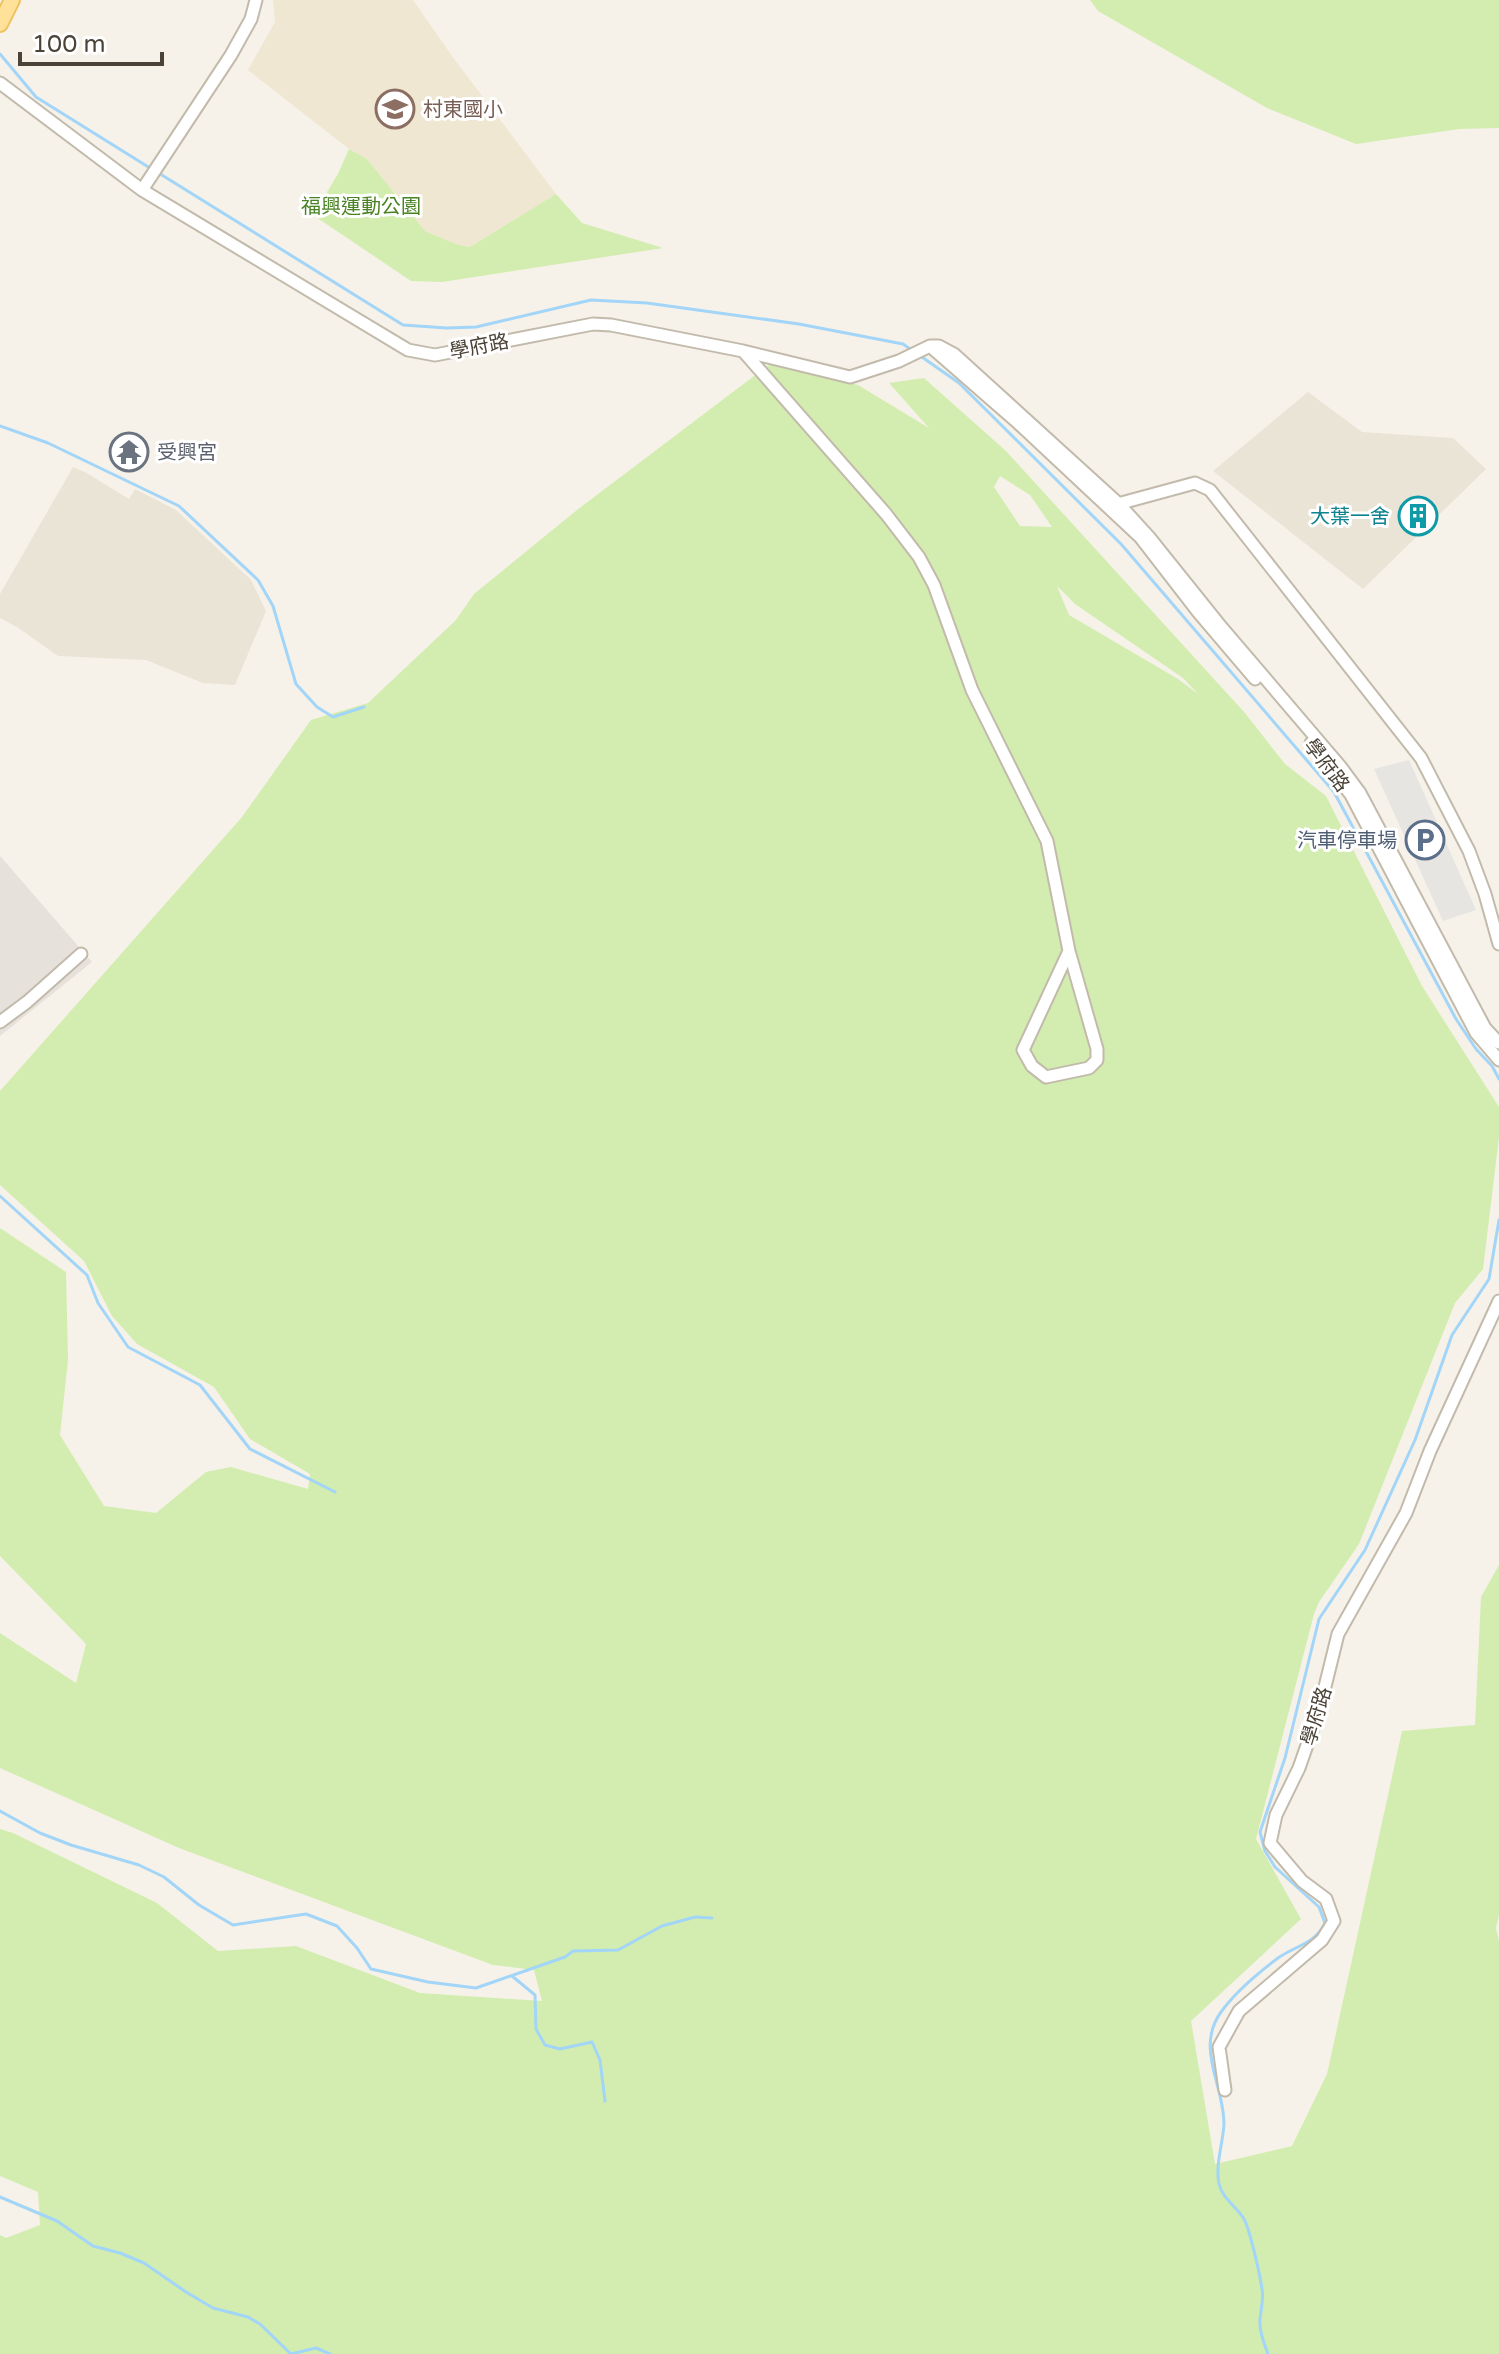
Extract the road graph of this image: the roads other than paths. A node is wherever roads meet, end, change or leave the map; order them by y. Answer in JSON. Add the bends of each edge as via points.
{"nodes":[{"id":1,"x":12,"y":0,"type":"edge"},
{"id":2,"x":256,"y":0,"type":"edge"},
{"id":3,"x":0,"y":24,"type":"edge"},
{"id":4,"x":0,"y":83,"type":"edge"},
{"id":5,"x":142,"y":190,"type":"junction"},
{"id":6,"x":930,"y":346,"type":"junction"},
{"id":7,"x":743,"y":351,"type":"junction"},
{"id":8,"x":1119,"y":504,"type":"junction"},
{"id":9,"x":1105,"y":506,"type":"junction"},
{"id":10,"x":1499,"y":944,"type":"edge"},
{"id":11,"x":1069,"y":951,"type":"junction"},
{"id":12,"x":81,"y":954,"type":"dead end"},
{"id":13,"x":0,"y":1022,"type":"edge"},
{"id":14,"x":1499,"y":1043,"type":"edge"},
{"id":15,"x":1499,"y":1060,"type":"edge"},
{"id":16,"x":1499,"y":1301,"type":"edge"},
{"id":17,"x":1225,"y":2090,"type":"dead end"}],
"edges":[{"from":1,"to":3,"type":"main road"},
{"from":2,"to":5,"type":"street","via":[[231,55]]},
{"from":4,"to":5,"type":"street","name":"學府路"},
{"from":5,"to":7,"type":"street","name":"學府路","via":[[408,350],[435,355],[593,324]]},
{"from":6,"to":7,"type":"street","name":"學府路","via":[[850,377]]},
{"from":6,"to":8,"type":"street","name":"學府路","via":[[954,354]]},
{"from":6,"to":9,"type":"street","name":"學府路"},
{"from":7,"to":11,"type":"street","via":[[886,514],[924,566],[972,690],[1047,841]]},
{"from":8,"to":9,"type":"street"},
{"from":8,"to":10,"type":"street","via":[[1195,483],[1210,490],[1421,758],[1469,851]]},
{"from":8,"to":14,"type":"street","name":"學府路","via":[[1360,793],[1485,1028]]},
{"from":9,"to":15,"type":"street","name":"學府路","via":[[1140,537],[1351,795],[1476,1033]]},
{"from":11,"to":11,"type":"street","via":[[1023,1050],[1046,1077],[1089,1068],[1097,1060]]},
{"from":12,"to":13,"type":"street"},
{"from":16,"to":17,"type":"street","name":"學府路","via":[[1406,1513],[1338,1634],[1314,1726],[1271,1831],[1270,1843],[1302,1881],[1326,1899],[1334,1921],[1322,1940],[1239,2011],[1219,2047]]}]}
